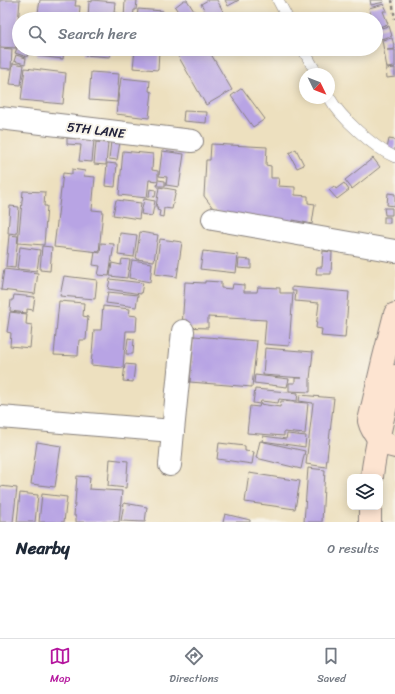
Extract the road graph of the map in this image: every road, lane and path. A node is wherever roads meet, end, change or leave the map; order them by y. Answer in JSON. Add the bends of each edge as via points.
{"nodes":[{"id":1,"x":278,"y":0,"type":"edge"},
{"id":2,"x":392,"y":0,"type":"edge"},
{"id":3,"x":284,"y":12,"type":"edge"},
{"id":4,"x":395,"y":19,"type":"edge"},
{"id":5,"x":307,"y":56,"type":"edge"},
{"id":6,"x":314,"y":68,"type":"edge"},
{"id":7,"x":333,"y":104,"type":"edge"},
{"id":8,"x":0,"y":118,"type":"edge"},
{"id":9,"x":192,"y":141,"type":"dead end"},
{"id":10,"x":395,"y":157,"type":"edge"},
{"id":11,"x":213,"y":219,"type":"dead end"},
{"id":12,"x":395,"y":251,"type":"edge"},
{"id":13,"x":395,"y":314,"type":"edge"},
{"id":14,"x":183,"y":331,"type":"dead end"},
{"id":15,"x":395,"y":376,"type":"edge"},
{"id":16,"x":0,"y":417,"type":"edge"},
{"id":17,"x":173,"y":431,"type":"junction"},
{"id":18,"x":387,"y":442,"type":"edge"},
{"id":19,"x":170,"y":465,"type":"dead end"},
{"id":20,"x":372,"y":474,"type":"edge"},
{"id":21,"x":370,"y":510,"type":"edge"},
{"id":22,"x":370,"y":522,"type":"edge"}],
"edges":[{"from":1,"to":3,"type":"lane"},
{"from":2,"to":4,"type":"path"},
{"from":5,"to":6,"type":"lane"},
{"from":7,"to":10,"type":"lane","via":[[365,137]]},
{"from":8,"to":9,"type":"street","name":"5TH LANE"},
{"from":11,"to":12,"type":"street"},
{"from":13,"to":18,"type":"main road","via":[[370,416],[370,426]]},
{"from":14,"to":17,"type":"street"},
{"from":15,"to":18,"type":"main road","via":[[381,420]]},
{"from":16,"to":17,"type":"street"},
{"from":17,"to":19,"type":"street"},
{"from":18,"to":20,"type":"main road","via":[[373,467]]},
{"from":21,"to":22,"type":"main road"}]}
